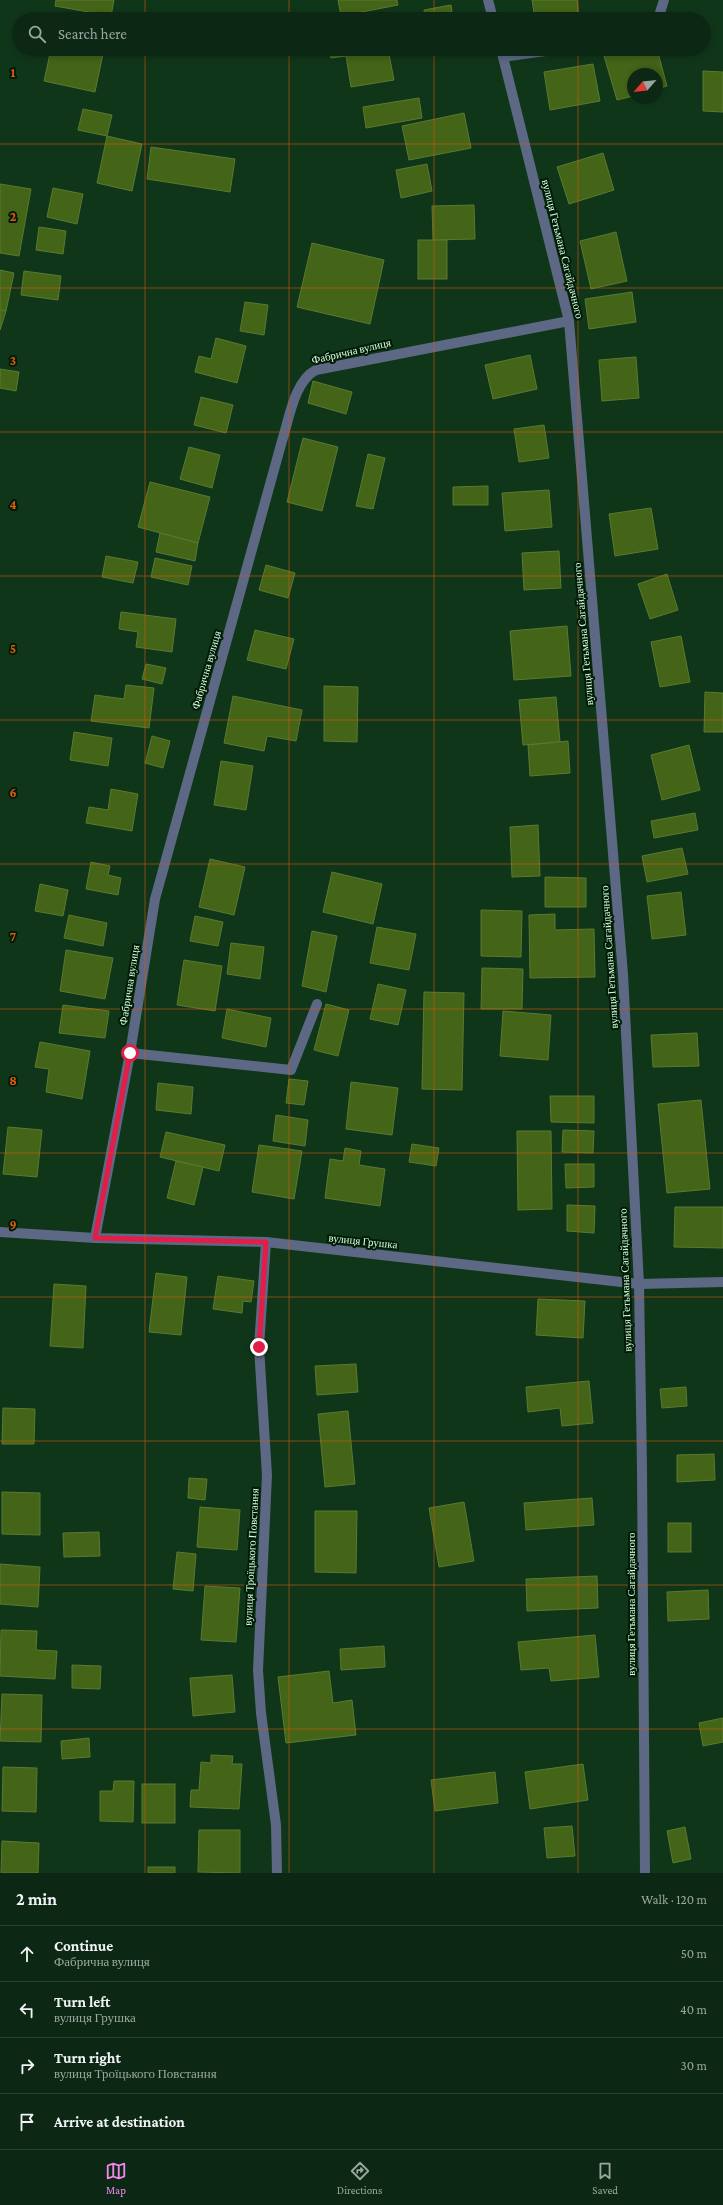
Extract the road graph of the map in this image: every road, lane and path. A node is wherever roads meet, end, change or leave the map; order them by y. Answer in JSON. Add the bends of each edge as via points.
{"nodes":[{"id":1,"x":488,"y":0,"type":"edge"},
{"id":2,"x":664,"y":0,"type":"edge"},
{"id":3,"x":491,"y":12,"type":"edge"},
{"id":4,"x":660,"y":12,"type":"edge"},
{"id":5,"x":503,"y":56,"type":"edge"},
{"id":6,"x":569,"y":321,"type":"junction"},
{"id":7,"x":317,"y":1004,"type":"dead end"},
{"id":8,"x":130,"y":1053,"type":"junction"},
{"id":9,"x":0,"y":1232,"type":"edge"},
{"id":10,"x":95,"y":1238,"type":"junction"},
{"id":11,"x":266,"y":1242,"type":"junction"},
{"id":12,"x":723,"y":1282,"type":"edge"},
{"id":13,"x":639,"y":1284,"type":"junction"},
{"id":14,"x":277,"y":1873,"type":"edge"},
{"id":15,"x":644,"y":1873,"type":"edge"}],
"edges":[{"from":1,"to":3,"type":"street"},
{"from":2,"to":4,"type":"street"},
{"from":5,"to":6,"type":"street","name":"вулиця Гетьмана Сагайдачного"},
{"from":6,"to":8,"type":"street","name":"Фабрична вулиця","via":[[316,370],[309,373],[298,391],[155,899]]},
{"from":6,"to":13,"type":"street","name":"вулиця Гетьмана Сагайдачного","via":[[623,974]]},
{"from":7,"to":8,"type":"street","via":[[291,1070]]},
{"from":8,"to":10,"type":"street","name":"Фабрична вулиця"},
{"from":9,"to":10,"type":"street","name":"вулиця Грушка"},
{"from":10,"to":11,"type":"street","name":"вулиця Грушка"},
{"from":11,"to":13,"type":"street","name":"вулиця Грушка"},
{"from":11,"to":14,"type":"street","name":"вулиця Троїцького Повстання","via":[[259,1347],[267,1475],[258,1670],[276,1825]]},
{"from":12,"to":13,"type":"street","name":"вулиця Грушка"},
{"from":13,"to":15,"type":"street","name":"вулиця Гетьмана Сагайдачного"}]}
